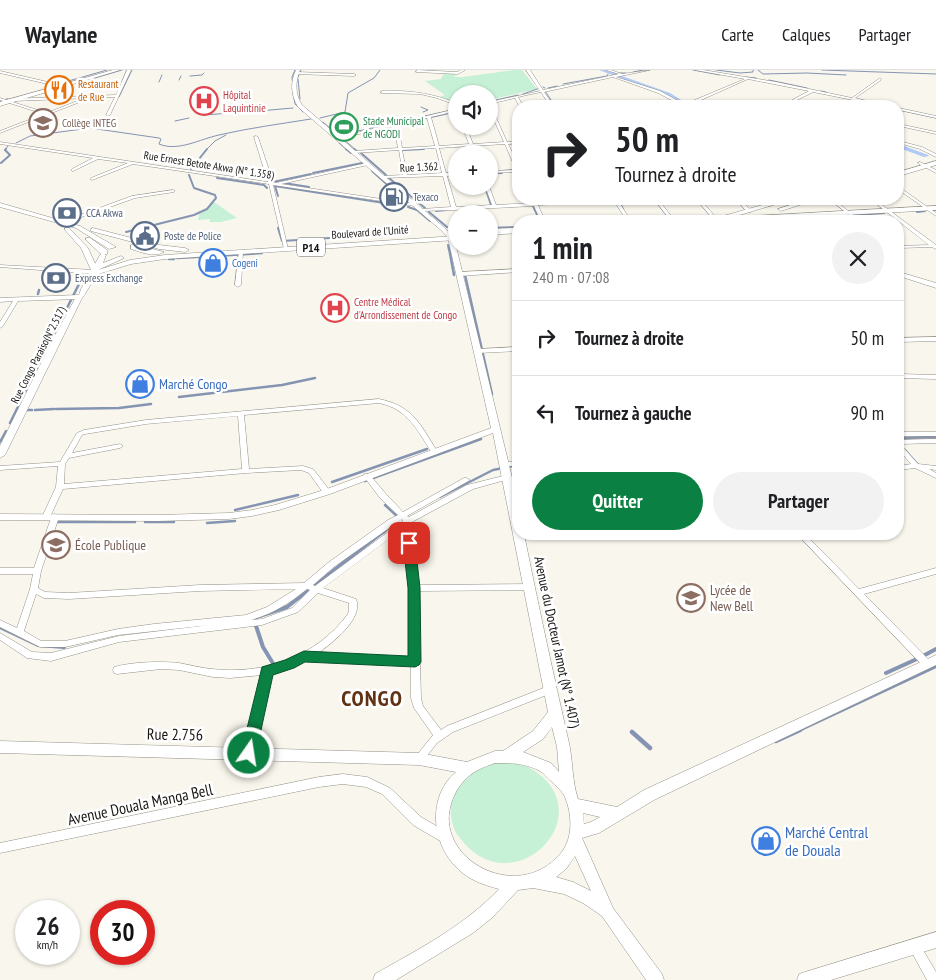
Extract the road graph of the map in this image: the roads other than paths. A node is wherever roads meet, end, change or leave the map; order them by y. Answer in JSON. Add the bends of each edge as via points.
{"nodes":[{"id":1,"x":112,"y":70,"type":"edge"},
{"id":2,"x":118,"y":70,"type":"edge"},
{"id":3,"x":129,"y":70,"type":"edge"},
{"id":4,"x":462,"y":70,"type":"edge"},
{"id":5,"x":528,"y":70,"type":"edge"},
{"id":6,"x":608,"y":70,"type":"edge"},
{"id":7,"x":648,"y":70,"type":"edge"},
{"id":8,"x":697,"y":70,"type":"edge"},
{"id":9,"x":417,"y":71,"type":"edge"},
{"id":10,"x":0,"y":72,"type":"edge"},
{"id":11,"x":297,"y":72,"type":"edge"},
{"id":12,"x":622,"y":74,"type":"junction"},
{"id":13,"x":354,"y":75,"type":"dead end"},
{"id":14,"x":612,"y":76,"type":"junction"},
{"id":15,"x":749,"y":78,"type":"junction"},
{"id":16,"x":880,"y":79,"type":"dead end"},
{"id":17,"x":59,"y":86,"type":"junction"},
{"id":18,"x":542,"y":90,"type":"junction"},
{"id":19,"x":813,"y":90,"type":"junction"},
{"id":20,"x":382,"y":92,"type":"dead end"},
{"id":21,"x":117,"y":96,"type":"junction"},
{"id":22,"x":516,"y":96,"type":"junction"},
{"id":23,"x":92,"y":97,"type":"junction"},
{"id":24,"x":852,"y":98,"type":"junction"},
{"id":25,"x":448,"y":100,"type":"edge"},
{"id":26,"x":518,"y":100,"type":"edge"},
{"id":27,"x":548,"y":100,"type":"edge"},
{"id":28,"x":677,"y":100,"type":"edge"},
{"id":29,"x":680,"y":100,"type":"edge"},
{"id":30,"x":696,"y":100,"type":"edge"},
{"id":31,"x":794,"y":100,"type":"edge"},
{"id":32,"x":861,"y":100,"type":"edge"},
{"id":33,"x":5,"y":101,"type":"edge"},
{"id":34,"x":498,"y":101,"type":"edge"},
{"id":35,"x":904,"y":110,"type":"edge"},
{"id":36,"x":448,"y":112,"type":"edge"},
{"id":37,"x":47,"y":114,"type":"junction"},
{"id":38,"x":108,"y":115,"type":"dead end"},
{"id":39,"x":428,"y":116,"type":"junction"},
{"id":40,"x":936,"y":117,"type":"edge"},
{"id":41,"x":396,"y":124,"type":"junction"},
{"id":42,"x":498,"y":124,"type":"edge"},
{"id":43,"x":904,"y":126,"type":"edge"},
{"id":44,"x":0,"y":127,"type":"edge"},
{"id":45,"x":7,"y":129,"type":"junction"},
{"id":46,"x":0,"y":132,"type":"edge"},
{"id":47,"x":936,"y":133,"type":"edge"},
{"id":48,"x":467,"y":135,"type":"edge"},
{"id":49,"x":256,"y":137,"type":"dead end"},
{"id":50,"x":337,"y":138,"type":"junction"},
{"id":51,"x":0,"y":143,"type":"edge"},
{"id":52,"x":507,"y":143,"type":"junction"},
{"id":53,"x":512,"y":143,"type":"edge"},
{"id":54,"x":904,"y":143,"type":"edge"},
{"id":55,"x":471,"y":145,"type":"joint"},
{"id":56,"x":448,"y":146,"type":"edge"},
{"id":57,"x":436,"y":147,"type":"junction"},
{"id":58,"x":401,"y":150,"type":"junction"},
{"id":59,"x":354,"y":152,"type":"junction"},
{"id":60,"x":512,"y":155,"type":"edge"},
{"id":61,"x":936,"y":157,"type":"edge"},
{"id":62,"x":98,"y":158,"type":"junction"},
{"id":63,"x":133,"y":163,"type":"junction"},
{"id":64,"x":920,"y":163,"type":"junction"},
{"id":65,"x":936,"y":163,"type":"edge"},
{"id":66,"x":367,"y":164,"type":"junction"},
{"id":67,"x":927,"y":166,"type":"junction"},
{"id":68,"x":904,"y":168,"type":"edge"},
{"id":69,"x":73,"y":170,"type":"dead end"},
{"id":70,"x":512,"y":171,"type":"edge"},
{"id":71,"x":498,"y":172,"type":"edge"},
{"id":72,"x":936,"y":172,"type":"edge"},
{"id":73,"x":904,"y":173,"type":"edge"},
{"id":74,"x":444,"y":174,"type":"junction"},
{"id":75,"x":448,"y":174,"type":"edge"},
{"id":76,"x":405,"y":176,"type":"junction"},
{"id":77,"x":383,"y":177,"type":"junction"},
{"id":78,"x":92,"y":179,"type":"dead end"},
{"id":79,"x":272,"y":184,"type":"junction"},
{"id":80,"x":173,"y":191,"type":"dead end"},
{"id":81,"x":904,"y":192,"type":"edge"},
{"id":82,"x":0,"y":205,"type":"edge"},
{"id":83,"x":414,"y":205,"type":"junction"},
{"id":84,"x":453,"y":205,"type":"edge"},
{"id":85,"x":514,"y":205,"type":"edge"},
{"id":86,"x":661,"y":205,"type":"edge"},
{"id":87,"x":703,"y":205,"type":"edge"},
{"id":88,"x":744,"y":205,"type":"edge"},
{"id":89,"x":769,"y":205,"type":"edge"},
{"id":90,"x":781,"y":205,"type":"edge"},
{"id":91,"x":796,"y":205,"type":"edge"},
{"id":92,"x":839,"y":205,"type":"edge"},
{"id":93,"x":880,"y":205,"type":"edge"},
{"id":94,"x":498,"y":206,"type":"edge"},
{"id":95,"x":448,"y":208,"type":"edge"},
{"id":96,"x":936,"y":208,"type":"edge"},
{"id":97,"x":0,"y":209,"type":"edge"},
{"id":98,"x":927,"y":209,"type":"junction"},
{"id":99,"x":422,"y":210,"type":"junction"},
{"id":100,"x":749,"y":210,"type":"junction"},
{"id":101,"x":888,"y":211,"type":"junction"},
{"id":102,"x":850,"y":214,"type":"junction"},
{"id":103,"x":668,"y":215,"type":"edge"},
{"id":104,"x":712,"y":215,"type":"edge"},
{"id":105,"x":734,"y":215,"type":"edge"},
{"id":106,"x":753,"y":215,"type":"edge"},
{"id":107,"x":763,"y":215,"type":"edge"},
{"id":108,"x":833,"y":215,"type":"edge"},
{"id":109,"x":893,"y":215,"type":"edge"},
{"id":110,"x":936,"y":215,"type":"edge"},
{"id":111,"x":904,"y":223,"type":"edge"},
{"id":112,"x":65,"y":226,"type":"junction"},
{"id":113,"x":78,"y":227,"type":"junction"},
{"id":114,"x":448,"y":232,"type":"edge"},
{"id":115,"x":512,"y":232,"type":"edge"},
{"id":116,"x":498,"y":233,"type":"edge"},
{"id":117,"x":448,"y":236,"type":"edge"},
{"id":118,"x":286,"y":246,"type":"junction"},
{"id":119,"x":935,"y":246,"type":"edge"},
{"id":120,"x":112,"y":247,"type":"junction"},
{"id":121,"x":134,"y":247,"type":"junction"},
{"id":122,"x":904,"y":247,"type":"edge"},
{"id":123,"x":187,"y":250,"type":"junction"},
{"id":124,"x":242,"y":252,"type":"junction"},
{"id":125,"x":104,"y":253,"type":"junction"},
{"id":126,"x":456,"y":255,"type":"edge"},
{"id":127,"x":165,"y":257,"type":"junction"},
{"id":128,"x":122,"y":258,"type":"junction"},
{"id":129,"x":0,"y":266,"type":"edge"},
{"id":130,"x":512,"y":270,"type":"edge"},
{"id":131,"x":95,"y":271,"type":"junction"},
{"id":132,"x":460,"y":274,"type":"junction"},
{"id":133,"x":904,"y":276,"type":"edge"},
{"id":134,"x":238,"y":285,"type":"dead end"},
{"id":135,"x":936,"y":286,"type":"edge"},
{"id":136,"x":81,"y":296,"type":"junction"},
{"id":137,"x":0,"y":300,"type":"edge"},
{"id":138,"x":16,"y":300,"type":"junction"},
{"id":139,"x":0,"y":326,"type":"edge"},
{"id":140,"x":936,"y":339,"type":"edge"},
{"id":141,"x":904,"y":340,"type":"edge"},
{"id":142,"x":512,"y":349,"type":"edge"},
{"id":143,"x":478,"y":351,"type":"junction"},
{"id":144,"x":904,"y":376,"type":"edge"},
{"id":145,"x":936,"y":377,"type":"edge"},
{"id":146,"x":241,"y":413,"type":"junction"},
{"id":147,"x":496,"y":429,"type":"junction"},
{"id":148,"x":904,"y":434,"type":"edge"},
{"id":149,"x":936,"y":434,"type":"edge"},
{"id":150,"x":936,"y":441,"type":"edge"},
{"id":151,"x":904,"y":442,"type":"edge"},
{"id":152,"x":120,"y":446,"type":"dead end"},
{"id":153,"x":434,"y":451,"type":"junction"},
{"id":154,"x":904,"y":452,"type":"edge"},
{"id":155,"x":0,"y":455,"type":"edge"},
{"id":156,"x":67,"y":456,"type":"junction"},
{"id":157,"x":62,"y":464,"type":"junction"},
{"id":158,"x":512,"y":466,"type":"edge"},
{"id":159,"x":916,"y":466,"type":"junction"},
{"id":160,"x":904,"y":467,"type":"edge"},
{"id":161,"x":0,"y":468,"type":"edge"},
{"id":162,"x":936,"y":468,"type":"edge"},
{"id":163,"x":505,"y":469,"type":"junction"},
{"id":164,"x":246,"y":471,"type":"junction"},
{"id":165,"x":368,"y":476,"type":"junction"},
{"id":166,"x":936,"y":476,"type":"edge"},
{"id":167,"x":466,"y":480,"type":"dead end"},
{"id":168,"x":60,"y":487,"type":"junction"},
{"id":169,"x":327,"y":492,"type":"junction"},
{"id":170,"x":512,"y":502,"type":"edge"},
{"id":171,"x":0,"y":517,"type":"edge"},
{"id":172,"x":50,"y":517,"type":"junction"},
{"id":173,"x":405,"y":518,"type":"junction"},
{"id":174,"x":520,"y":540,"type":"edge"},
{"id":175,"x":807,"y":540,"type":"edge"},
{"id":176,"x":0,"y":571,"type":"edge"},
{"id":177,"x":37,"y":571,"type":"junction"},
{"id":178,"x":936,"y":571,"type":"edge"},
{"id":179,"x":306,"y":586,"type":"junction"},
{"id":180,"x":530,"y":587,"type":"junction"},
{"id":181,"x":414,"y":588,"type":"junction"},
{"id":182,"x":34,"y":590,"type":"junction"},
{"id":183,"x":317,"y":590,"type":"junction"},
{"id":184,"x":858,"y":592,"type":"junction"},
{"id":185,"x":0,"y":623,"type":"edge"},
{"id":186,"x":19,"y":633,"type":"junction"},
{"id":187,"x":0,"y":636,"type":"edge"},
{"id":188,"x":304,"y":657,"type":"junction"},
{"id":189,"x":415,"y":662,"type":"junction"},
{"id":190,"x":932,"y":662,"type":"edge"},
{"id":191,"x":117,"y":670,"type":"dead end"},
{"id":192,"x":267,"y":671,"type":"junction"},
{"id":193,"x":551,"y":689,"type":"junction"},
{"id":194,"x":555,"y":714,"type":"junction"},
{"id":195,"x":439,"y":735,"type":"junction"},
{"id":196,"x":0,"y":747,"type":"edge"},
{"id":197,"x":249,"y":753,"type":"junction"},
{"id":198,"x":507,"y":755,"type":"junction"},
{"id":199,"x":419,"y":759,"type":"junction"},
{"id":200,"x":468,"y":768,"type":"junction"},
{"id":201,"x":569,"y":790,"type":"junction"},
{"id":202,"x":575,"y":805,"type":"junction"},
{"id":203,"x":616,"y":813,"type":"junction"},
{"id":204,"x":576,"y":836,"type":"junction"},
{"id":205,"x":446,"y":838,"type":"junction"},
{"id":206,"x":0,"y":848,"type":"edge"},
{"id":207,"x":533,"y":881,"type":"junction"},
{"id":208,"x":514,"y":884,"type":"junction"},
{"id":209,"x":608,"y":913,"type":"junction"},
{"id":210,"x":936,"y":940,"type":"edge"},
{"id":211,"x":915,"y":947,"type":"junction"},
{"id":212,"x":381,"y":980,"type":"edge"},
{"id":213,"x":656,"y":980,"type":"edge"},
{"id":214,"x":805,"y":980,"type":"edge"},
{"id":215,"x":934,"y":980,"type":"edge"}],
"edges":[{"from":1,"to":17,"type":"main road"},
{"from":2,"to":17,"type":"main road"},
{"from":3,"to":21,"type":"street"},
{"from":4,"to":9,"type":"street","via":[[459,73]]},
{"from":5,"to":18,"type":"street"},
{"from":6,"to":12,"type":"street"},
{"from":7,"to":12,"type":"street"},
{"from":8,"to":15,"type":"street"},
{"from":10,"to":17,"type":"street"},
{"from":11,"to":13,"type":"street"},
{"from":11,"to":50,"type":"main road","via":[[295,99]]},
{"from":12,"to":14,"type":"street"},
{"from":12,"to":29,"type":"street"},
{"from":14,"to":18,"type":"street"},
{"from":14,"to":28,"type":"street"},
{"from":15,"to":19,"type":"street"},
{"from":15,"to":30,"type":"street"},
{"from":16,"to":24,"type":"street"},
{"from":17,"to":33,"type":"main road"},
{"from":18,"to":22,"type":"street"},
{"from":18,"to":27,"type":"street"},
{"from":19,"to":24,"type":"street"},
{"from":19,"to":31,"type":"street"},
{"from":20,"to":25,"type":"street","via":[[410,91]]},
{"from":21,"to":23,"type":"street"},
{"from":21,"to":38,"type":"street"},
{"from":22,"to":26,"type":"street"},
{"from":22,"to":34,"type":"street"},
{"from":23,"to":33,"type":"street"},
{"from":23,"to":37,"type":"street"},
{"from":24,"to":32,"type":"street"},
{"from":33,"to":37,"type":"street"},
{"from":35,"to":40,"type":"street"},
{"from":36,"to":39,"type":"street"},
{"from":37,"to":45,"type":"street"},
{"from":39,"to":41,"type":"street"},
{"from":39,"to":57,"type":"street"},
{"from":41,"to":50,"type":"street"},
{"from":41,"to":58,"type":"street"},
{"from":42,"to":52,"type":"street"},
{"from":43,"to":47,"type":"street"},
{"from":44,"to":45,"type":"street"},
{"from":45,"to":46,"type":"street"},
{"from":48,"to":55,"type":"street"},
{"from":49,"to":79,"type":"street"},
{"from":50,"to":59,"type":"main road"},
{"from":51,"to":62,"type":"street","name":"Rue Ernest Betote Akwa (N° 1.358)"},
{"from":52,"to":53,"type":"street"},
{"from":52,"to":55,"type":"street"},
{"from":52,"to":60,"type":"street"},
{"from":54,"to":61,"type":"street"},
{"from":56,"to":57,"type":"street"},
{"from":57,"to":58,"type":"street"},
{"from":57,"to":74,"type":"street"},
{"from":58,"to":59,"type":"street"},
{"from":58,"to":76,"type":"street"},
{"from":59,"to":66,"type":"main road"},
{"from":61,"to":64,"type":"main road"},
{"from":62,"to":63,"type":"street","name":"Rue Ernest Betote Akwa (N° 1.358)"},
{"from":62,"to":69,"type":"street"},
{"from":63,"to":78,"type":"street"},
{"from":63,"to":79,"type":"street","name":"Rue Ernest Betote Akwa (N° 1.358)"},
{"from":64,"to":67,"type":"street"},
{"from":64,"to":68,"type":"main road"},
{"from":65,"to":67,"type":"main road"},
{"from":66,"to":77,"type":"main road"},
{"from":66,"to":79,"type":"street"},
{"from":67,"to":72,"type":"street"},
{"from":67,"to":73,"type":"main road"},
{"from":70,"to":71,"type":"street"},
{"from":74,"to":75,"type":"street","name":"Rue 1.362"},
{"from":74,"to":76,"type":"street","name":"Rue 1.362"},
{"from":74,"to":84,"type":"street"},
{"from":76,"to":77,"type":"street","name":"Rue 1.362"},
{"from":77,"to":83,"type":"main road"},
{"from":79,"to":83,"type":"street","name":"Rue Ernest Betote Akwa (N° 1.358)"},
{"from":79,"to":118,"type":"street"},
{"from":80,"to":112,"type":"street","via":[[134,197]]},
{"from":81,"to":98,"type":"street"},
{"from":82,"to":112,"type":"main road"},
{"from":83,"to":99,"type":"main road"},
{"from":85,"to":94,"type":"street"},
{"from":86,"to":103,"type":"street"},
{"from":87,"to":104,"type":"street"},
{"from":88,"to":100,"type":"street"},
{"from":89,"to":100,"type":"main road"},
{"from":90,"to":106,"type":"main road"},
{"from":91,"to":107,"type":"main road"},
{"from":92,"to":102,"type":"street"},
{"from":93,"to":101,"type":"street"},
{"from":95,"to":99,"type":"street"},
{"from":96,"to":98,"type":"main road"},
{"from":97,"to":112,"type":"main road"},
{"from":98,"to":101,"type":"main road"},
{"from":98,"to":110,"type":"street"},
{"from":99,"to":114,"type":"main road"},
{"from":100,"to":105,"type":"main road"},
{"from":101,"to":102,"type":"main road"},
{"from":101,"to":109,"type":"street"},
{"from":102,"to":108,"type":"main road"},
{"from":111,"to":119,"type":"street"},
{"from":112,"to":113,"type":"main road"},
{"from":112,"to":125,"type":"main road","via":[[94,242]]},
{"from":112,"to":131,"type":"main road","via":[[86,248]]},
{"from":113,"to":120,"type":"main road"},
{"from":113,"to":123,"type":"main road","via":[[159,247]]},
{"from":115,"to":116,"type":"main road"},
{"from":117,"to":118,"type":"main road","name":"Boulevard de l'Unité","number":"P14"},
{"from":118,"to":123,"type":"main road","name":"Boulevard de l'Unité","number":"P14"},
{"from":118,"to":124,"type":"main road","name":"Boulevard de l'Unité","number":"P14"},
{"from":119,"to":122,"type":"street"},
{"from":120,"to":121,"type":"main road"},
{"from":120,"to":125,"type":"main road"},
{"from":121,"to":123,"type":"main road","number":"P14","via":[[154,252]]},
{"from":121,"to":128,"type":"main road","via":[[136,252]]},
{"from":124,"to":127,"type":"main road","name":"Boulevard de l'Unité","number":"P14"},
{"from":124,"to":134,"type":"street"},
{"from":125,"to":128,"type":"main road","via":[[109,258]]},
{"from":125,"to":131,"type":"main road","name":"Rue Congo Paraiso(N°2.517)"},
{"from":126,"to":132,"type":"main road","name":"Avenue du Docteur Jamot (N° 1.407)"},
{"from":127,"to":128,"type":"main road","number":"P14"},
{"from":127,"to":131,"type":"main road"},
{"from":128,"to":131,"type":"main road"},
{"from":129,"to":131,"type":"street"},
{"from":130,"to":132,"type":"street"},
{"from":131,"to":136,"type":"main road","name":"Rue Congo Paraiso(N°2.517)"},
{"from":132,"to":143,"type":"main road","name":"Avenue du Docteur Jamot (N° 1.407)"},
{"from":133,"to":135,"type":"main road"},
{"from":136,"to":138,"type":"street"},
{"from":136,"to":155,"type":"main road","name":"Rue Congo Paraiso(N°2.517)"},
{"from":137,"to":138,"type":"street"},
{"from":138,"to":139,"type":"street"},
{"from":140,"to":141,"type":"street"},
{"from":142,"to":143,"type":"street"},
{"from":143,"to":147,"type":"main road","name":"Avenue du Docteur Jamot (N° 1.407)"},
{"from":144,"to":145,"type":"street"},
{"from":146,"to":153,"type":"street","via":[[387,402],[407,412]]},
{"from":146,"to":156,"type":"street","via":[[90,430],[79,434]]},
{"from":146,"to":164,"type":"street"},
{"from":147,"to":153,"type":"main road"},
{"from":147,"to":163,"type":"main road","name":"Avenue du Docteur Jamot (N° 1.407)"},
{"from":148,"to":149,"type":"street"},
{"from":150,"to":151,"type":"street"},
{"from":152,"to":156,"type":"street"},
{"from":153,"to":165,"type":"main road"},
{"from":154,"to":159,"type":"street"},
{"from":156,"to":157,"type":"street"},
{"from":157,"to":161,"type":"street"},
{"from":157,"to":168,"type":"street"},
{"from":158,"to":163,"type":"street"},
{"from":159,"to":160,"type":"street"},
{"from":159,"to":162,"type":"street"},
{"from":159,"to":166,"type":"street"},
{"from":163,"to":170,"type":"main road","name":"Avenue du Docteur Jamot (N° 1.407)"},
{"from":163,"to":173,"type":"street"},
{"from":164,"to":168,"type":"street"},
{"from":164,"to":169,"type":"street","via":[[305,469],[311,471]]},
{"from":165,"to":169,"type":"main road"},
{"from":165,"to":173,"type":"street","via":[[382,496]]},
{"from":167,"to":173,"type":"street"},
{"from":168,"to":172,"type":"street"},
{"from":169,"to":172,"type":"main road","via":[[276,508],[229,516]]},
{"from":171,"to":172,"type":"main road"},
{"from":172,"to":177,"type":"street"},
{"from":173,"to":179,"type":"street","via":[[344,555]]},
{"from":173,"to":181,"type":"street"},
{"from":173,"to":183,"type":"street"},
{"from":174,"to":180,"type":"main road","name":"Avenue du Docteur Jamot (N° 1.407)"},
{"from":175,"to":184,"type":"street"},
{"from":176,"to":177,"type":"street"},
{"from":177,"to":182,"type":"street"},
{"from":178,"to":184,"type":"street"},
{"from":179,"to":182,"type":"street","via":[[53,596],[38,594]]},
{"from":179,"to":183,"type":"street"},
{"from":179,"to":186,"type":"street","via":[[264,614],[246,618],[145,628],[65,644],[40,644]]},
{"from":180,"to":181,"type":"street"},
{"from":180,"to":193,"type":"main road","name":"Avenue du Docteur Jamot (N° 1.407)"},
{"from":181,"to":189,"type":"street"},
{"from":182,"to":186,"type":"street"},
{"from":183,"to":187,"type":"street","via":[[296,610],[262,622],[119,639],[52,657],[30,655]]},
{"from":183,"to":188,"type":"street","via":[[353,601],[355,607],[353,615],[335,635]]},
{"from":184,"to":190,"type":"street"},
{"from":185,"to":186,"type":"street"},
{"from":188,"to":189,"type":"street"},
{"from":188,"to":192,"type":"street"},
{"from":189,"to":195,"type":"street","via":[[419,708]]},
{"from":190,"to":203,"type":"main road"},
{"from":191,"to":192,"type":"street","via":[[167,666],[227,674]]},
{"from":192,"to":197,"type":"street"},
{"from":193,"to":194,"type":"main road","name":"Avenue du Docteur Jamot (N° 1.407)"},
{"from":193,"to":195,"type":"street"},
{"from":194,"to":198,"type":"main road","via":[[538,736]]},
{"from":194,"to":201,"type":"main road","name":"Avenue du Docteur Jamot (N° 1.407)"},
{"from":195,"to":199,"type":"street"},
{"from":196,"to":197,"type":"main road","name":"Rue 2.756"},
{"from":197,"to":199,"type":"main road","name":"Rue 2.756"},
{"from":198,"to":200,"type":"main road","via":[[493,756]]},
{"from":198,"to":201,"type":"main road","via":[[543,764]]},
{"from":199,"to":200,"type":"main road","name":"Rue 2.756"},
{"from":200,"to":205,"type":"main road","via":[[456,778],[443,806]]},
{"from":201,"to":202,"type":"main road"},
{"from":202,"to":203,"type":"main road"},
{"from":202,"to":204,"type":"main road"},
{"from":203,"to":204,"type":"main road"},
{"from":204,"to":207,"type":"main road","via":[[572,849],[560,865]]},
{"from":204,"to":209,"type":"main road"},
{"from":205,"to":206,"type":"street","name":"Avenue Douala Manga Bell","via":[[417,821],[386,792],[367,782],[343,779]]},
{"from":205,"to":208,"type":"main road","via":[[465,866],[496,882]]},
{"from":207,"to":208,"type":"main road"},
{"from":207,"to":209,"type":"main road","via":[[578,890]]},
{"from":208,"to":212,"type":"main road","via":[[468,928]]},
{"from":209,"to":213,"type":"main road"},
{"from":210,"to":211,"type":"main road"},
{"from":211,"to":214,"type":"main road"},
{"from":211,"to":215,"type":"street"}]}
